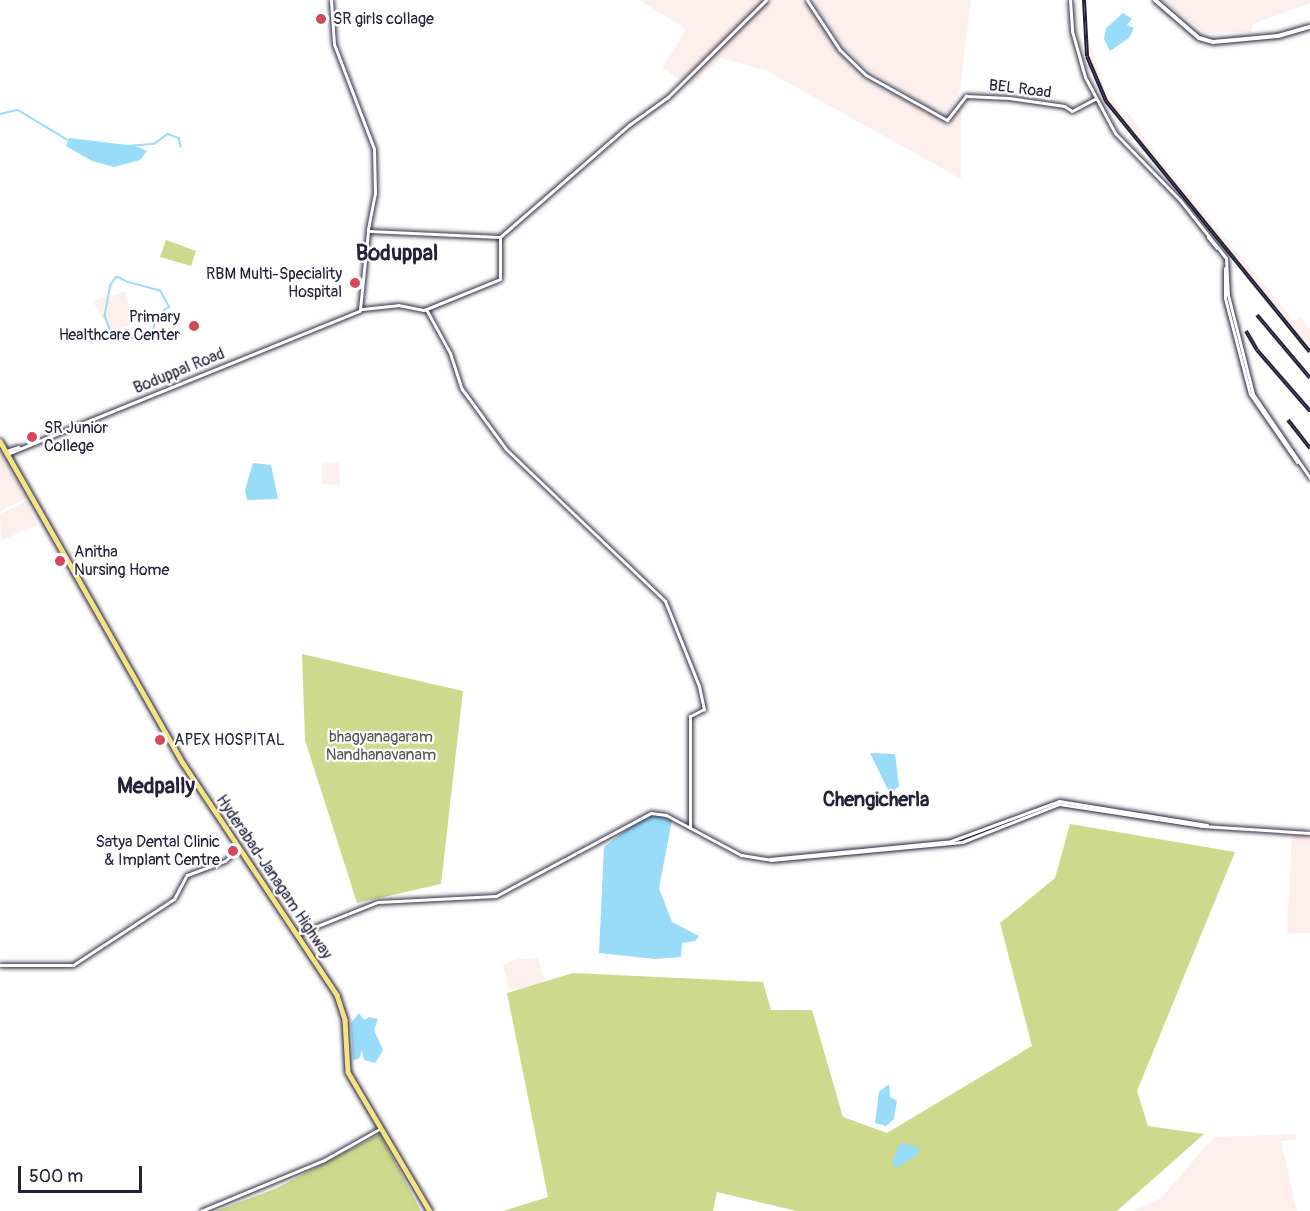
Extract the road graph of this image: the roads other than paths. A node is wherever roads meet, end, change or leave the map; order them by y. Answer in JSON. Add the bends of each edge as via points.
{"nodes":[{"id":1,"x":331,"y":0,"type":"edge"},
{"id":2,"x":766,"y":0,"type":"edge"},
{"id":3,"x":808,"y":0,"type":"edge"},
{"id":4,"x":1070,"y":0,"type":"edge"},
{"id":5,"x":1156,"y":0,"type":"edge"},
{"id":6,"x":1310,"y":26,"type":"edge"},
{"id":7,"x":1096,"y":98,"type":"junction"},
{"id":8,"x":369,"y":231,"type":"junction"},
{"id":9,"x":500,"y":238,"type":"junction"},
{"id":10,"x":426,"y":309,"type":"junction"},
{"id":11,"x":361,"y":310,"type":"junction"},
{"id":12,"x":0,"y":441,"type":"edge"},
{"id":13,"x":0,"y":446,"type":"edge"},
{"id":14,"x":6,"y":452,"type":"junction"},
{"id":15,"x":1310,"y":479,"type":"edge"},
{"id":16,"x":39,"y":513,"type":"junction"},
{"id":17,"x":198,"y":787,"type":"junction"},
{"id":18,"x":690,"y":828,"type":"junction"},
{"id":19,"x":1310,"y":833,"type":"edge"},
{"id":20,"x":239,"y":848,"type":"junction"},
{"id":21,"x":280,"y":910,"type":"junction"},
{"id":22,"x":296,"y":935,"type":"junction"},
{"id":23,"x":0,"y":964,"type":"edge"},
{"id":24,"x":336,"y":995,"type":"junction"},
{"id":25,"x":381,"y":1128,"type":"junction"},
{"id":26,"x":201,"y":1211,"type":"edge"},
{"id":27,"x":429,"y":1211,"type":"edge"}],
"edges":[{"from":1,"to":8,"type":"street","via":[[334,44],[374,149],[375,193]]},
{"from":2,"to":9,"type":"street","via":[[668,97],[629,125]]},
{"from":3,"to":7,"type":"street","name":"BEL Road","via":[[855,64],[947,119],[966,96],[1009,98],[1064,106],[1072,111]]},
{"from":4,"to":7,"type":"street","via":[[1077,49]]},
{"from":5,"to":6,"type":"main road","via":[[1199,38],[1213,42],[1283,35]]},
{"from":7,"to":15,"type":"street","via":[[1115,133],[1178,198],[1226,258],[1228,295],[1255,399]]},
{"from":8,"to":9,"type":"street"},
{"from":8,"to":11,"type":"street"},
{"from":9,"to":10,"type":"street","name":"Boduppal Road","via":[[500,279]]},
{"from":10,"to":11,"type":"street","name":"Boduppal Road","via":[[398,305]]},
{"from":10,"to":18,"type":"street","via":[[450,353],[463,391],[506,449],[664,601],[699,686],[704,710],[690,717]]},
{"from":11,"to":14,"type":"street","name":"Boduppal Road"},
{"from":12,"to":14,"type":"highway","name":"Hyderabad-Janagam Highway"},
{"from":13,"to":16,"type":"highway","name":"Hyderabad-Janagam Highway"},
{"from":14,"to":16,"type":"highway","name":"Hyderabad-Janagam Highway"},
{"from":16,"to":17,"type":"highway","name":"Hyderabad-Janagam Highway"},
{"from":17,"to":20,"type":"highway","name":"Hyderabad-Janagam Highway"},
{"from":17,"to":21,"type":"highway","name":"Hyderabad-Janagam Highway"},
{"from":18,"to":19,"type":"street","via":[[741,855],[769,859],[962,842],[1059,804],[1210,826]]},
{"from":18,"to":22,"type":"street","via":[[661,814],[646,814],[598,845],[496,896],[378,902]]},
{"from":20,"to":21,"type":"highway","name":"Hyderabad-Janagam Highway"},
{"from":20,"to":23,"type":"street","via":[[225,861],[187,874],[174,899],[73,965]]},
{"from":21,"to":22,"type":"highway","name":"Hyderabad-Janagam Highway"},
{"from":22,"to":24,"type":"highway","name":"Hyderabad-Janagam Highway"},
{"from":24,"to":25,"type":"highway","name":"Hyderabad-Janagam Highway","via":[[342,1012],[347,1074]]},
{"from":24,"to":27,"type":"highway","name":"Hyderabad-Janagam Highway","via":[[345,1020],[348,1072]]},
{"from":25,"to":26,"type":"street","via":[[324,1160]]},
{"from":25,"to":27,"type":"highway","name":"Hyderabad-Janagam Highway"}]}
